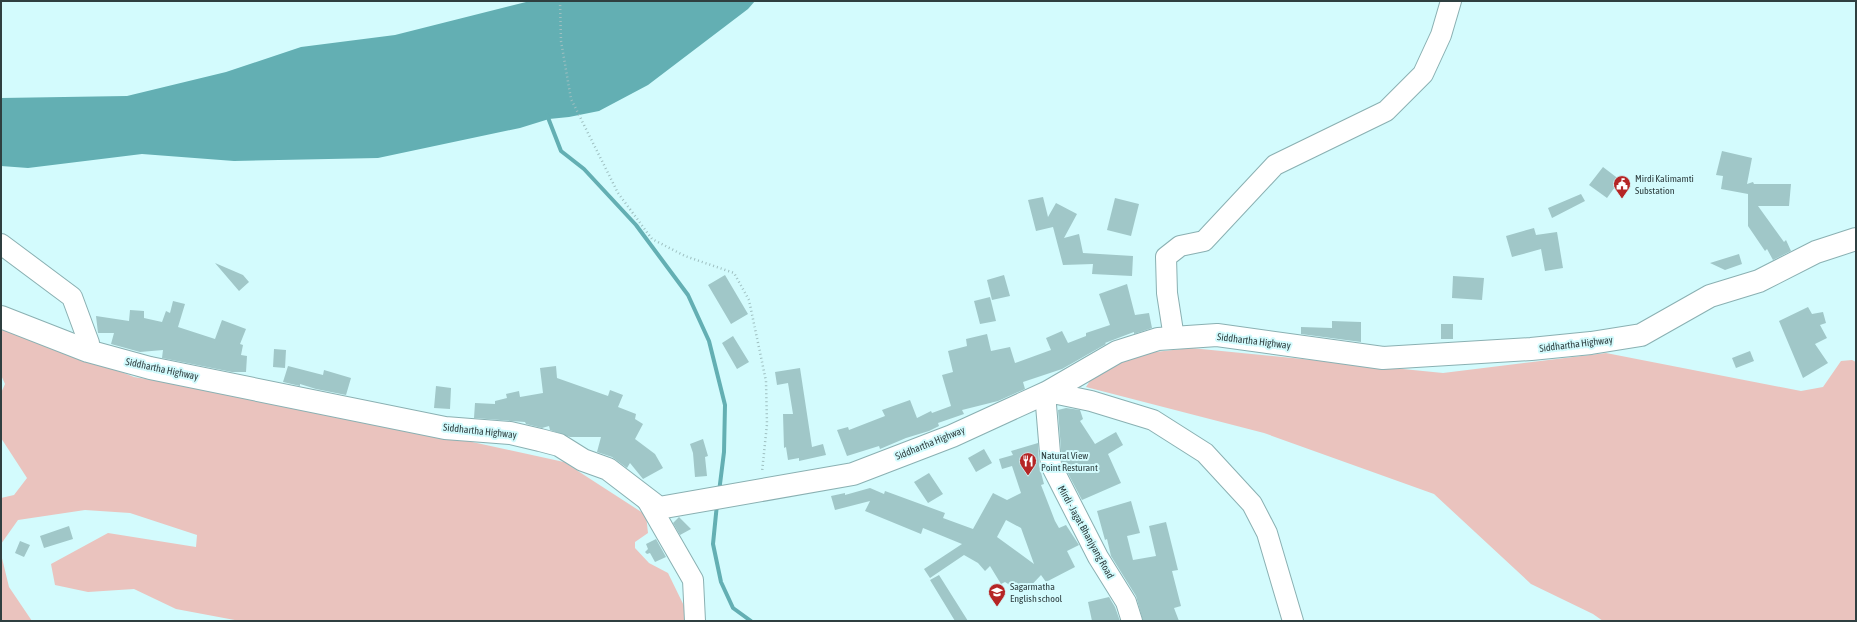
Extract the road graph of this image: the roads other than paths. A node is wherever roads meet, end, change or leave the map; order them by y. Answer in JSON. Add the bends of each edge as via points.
{"nodes":[{"id":1,"x":1451,"y":1,"type":"edge"},
{"id":2,"x":1856,"y":238,"type":"edge"},
{"id":3,"x":1,"y":244,"type":"edge"},
{"id":4,"x":1,"y":317,"type":"edge"},
{"id":5,"x":1174,"y":338,"type":"junction"},
{"id":6,"x":88,"y":351,"type":"junction"},
{"id":7,"x":1046,"y":392,"type":"junction"},
{"id":8,"x":653,"y":504,"type":"junction"},
{"id":9,"x":696,"y":621,"type":"edge"},
{"id":10,"x":1132,"y":621,"type":"edge"},
{"id":11,"x":1293,"y":621,"type":"edge"}],
"edges":[{"from":1,"to":5,"type":"street","via":[[1442,35],[1423,74],[1386,111],[1275,165],[1204,241],[1180,246],[1166,257],[1167,293]]},
{"from":2,"to":5,"type":"highway","name":"Siddhartha Highway","via":[[1816,252],[1759,281],[1710,296],[1641,334],[1591,343],[1383,358],[1217,335]]},
{"from":3,"to":6,"type":"street","via":[[72,297],[89,343]]},
{"from":4,"to":6,"type":"highway","name":"Siddhartha Highway"},
{"from":5,"to":7,"type":"highway","name":"Siddhartha Highway","via":[[1158,339],[1117,352]]},
{"from":6,"to":8,"type":"highway","name":"Siddhartha Highway","via":[[150,368],[445,428],[510,433],[559,445],[584,460],[608,469]]},
{"from":7,"to":8,"type":"highway","name":"Siddhartha Highway","via":[[952,436],[853,474]]},
{"from":7,"to":10,"type":"street","name":"Mirdi - Jagat Bhanjyang Road","via":[[1051,466],[1098,557],[1126,602]]},
{"from":7,"to":11,"type":"street","via":[[1091,401],[1153,420],[1205,453],[1252,504],[1267,533]]},
{"from":8,"to":9,"type":"street","via":[[693,580]]}]}
